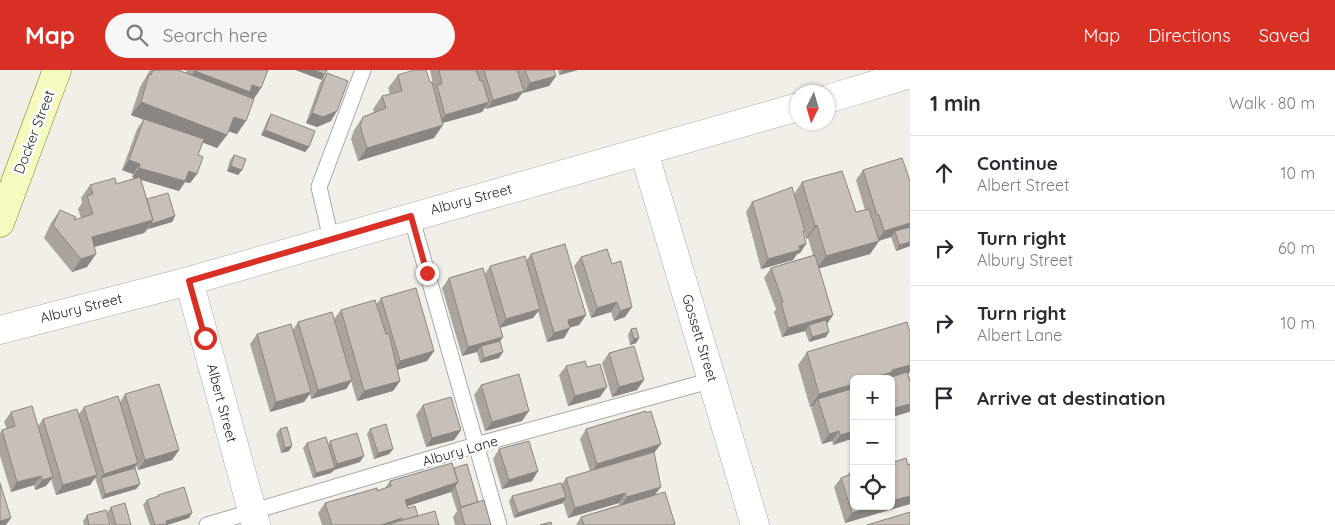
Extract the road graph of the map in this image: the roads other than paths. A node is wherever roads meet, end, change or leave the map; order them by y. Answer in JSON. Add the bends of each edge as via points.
{"nodes":[{"id":1,"x":58,"y":70,"type":"edge"},
{"id":2,"x":363,"y":70,"type":"edge"},
{"id":3,"x":895,"y":75,"type":"edge"},
{"id":4,"x":835,"y":96,"type":"edge"},
{"id":5,"x":790,"y":109,"type":"edge"},
{"id":6,"x":644,"y":152,"type":"junction"},
{"id":7,"x":411,"y":216,"type":"junction"},
{"id":8,"x":0,"y":223,"type":"edge"},
{"id":9,"x":331,"y":239,"type":"junction"},
{"id":10,"x":189,"y":281,"type":"junction"},
{"id":11,"x":0,"y":330,"type":"edge"},
{"id":12,"x":713,"y":380,"type":"junction"},
{"id":13,"x":476,"y":445,"type":"junction"},
{"id":14,"x":254,"y":519,"type":"edge"},
{"id":15,"x":207,"y":525,"type":"edge"},
{"id":16,"x":499,"y":525,"type":"edge"},
{"id":17,"x":756,"y":525,"type":"edge"}],
"edges":[{"from":1,"to":8,"type":"main road","name":"Docker Street"},
{"from":2,"to":9,"type":"lane","via":[[319,187]]},
{"from":3,"to":4,"type":"street"},
{"from":5,"to":6,"type":"street","name":"Albury Street"},
{"from":6,"to":7,"type":"street","name":"Albury Street"},
{"from":6,"to":12,"type":"street","name":"Gossett Street"},
{"from":7,"to":9,"type":"street","name":"Albury Street"},
{"from":7,"to":13,"type":"lane"},
{"from":9,"to":10,"type":"street","name":"Albury Street"},
{"from":10,"to":11,"type":"street","name":"Albury Street"},
{"from":10,"to":14,"type":"street","name":"Albert Street"},
{"from":12,"to":13,"type":"lane","name":"Albury Lane"},
{"from":12,"to":17,"type":"street","name":"Gossett Street"},
{"from":13,"to":14,"type":"lane","name":"Albury Lane"},
{"from":13,"to":16,"type":"lane"},
{"from":14,"to":15,"type":"lane","name":"Albury Lane"}]}
